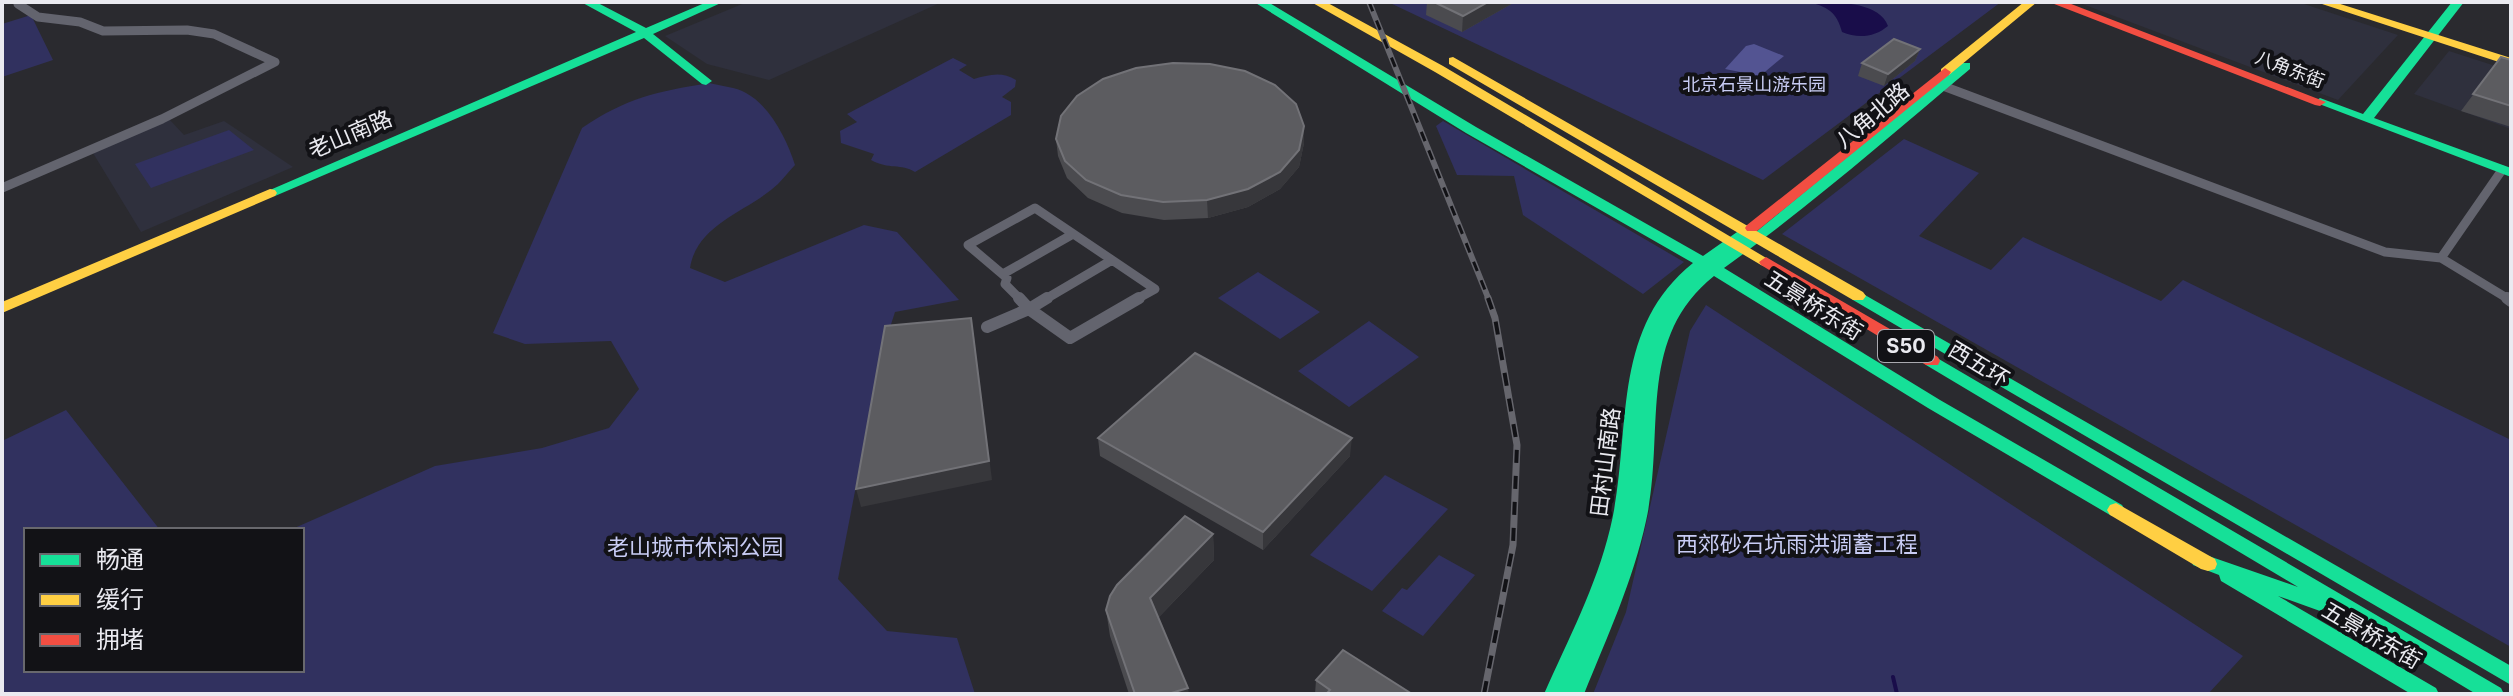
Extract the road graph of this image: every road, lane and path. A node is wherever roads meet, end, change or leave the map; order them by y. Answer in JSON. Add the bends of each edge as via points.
{"nodes":[{"id":1,"x":587,"y":2,"type":"edge"},
{"id":2,"x":717,"y":2,"type":"edge"},
{"id":3,"x":1260,"y":2,"type":"edge"},
{"id":4,"x":1317,"y":2,"type":"edge"},
{"id":5,"x":1344,"y":2,"type":"edge"},
{"id":6,"x":2031,"y":2,"type":"edge"},
{"id":7,"x":2043,"y":2,"type":"edge"},
{"id":8,"x":2055,"y":2,"type":"edge"},
{"id":9,"x":2322,"y":2,"type":"edge"},
{"id":10,"x":2448,"y":2,"type":"edge"},
{"id":11,"x":2458,"y":2,"type":"edge"},
{"id":12,"x":18,"y":4,"type":"edge"},
{"id":13,"x":644,"y":32,"type":"junction"},
{"id":14,"x":2428,"y":35,"type":"junction"},
{"id":15,"x":2511,"y":62,"type":"edge"},
{"id":16,"x":706,"y":81,"type":"dead end"},
{"id":17,"x":1943,"y":86,"type":"junction"},
{"id":18,"x":2361,"y":118,"type":"junction"},
{"id":19,"x":2507,"y":171,"type":"edge"},
{"id":20,"x":2,"y":188,"type":"edge"},
{"id":21,"x":1769,"y":222,"type":"junction"},
{"id":22,"x":1073,"y":234,"type":"junction"},
{"id":23,"x":2441,"y":258,"type":"junction"},
{"id":24,"x":1112,"y":260,"type":"junction"},
{"id":25,"x":1716,"y":262,"type":"junction"},
{"id":26,"x":1003,"y":274,"type":"junction"},
{"id":27,"x":2511,"y":301,"type":"edge"},
{"id":28,"x":2,"y":308,"type":"edge"},
{"id":29,"x":1029,"y":309,"type":"junction"},
{"id":30,"x":987,"y":327,"type":"dead end"},
{"id":31,"x":2200,"y":560,"type":"junction"},
{"id":32,"x":2365,"y":619,"type":"junction"},
{"id":33,"x":2511,"y":676,"type":"edge"},
{"id":34,"x":1554,"y":694,"type":"edge"},
{"id":35,"x":1574,"y":694,"type":"edge"},
{"id":36,"x":2429,"y":694,"type":"edge"},
{"id":37,"x":2494,"y":694,"type":"edge"}],
"edges":[{"from":1,"to":13,"type":"main road"},
{"from":2,"to":13,"type":"main road","name":"老山南路"},
{"from":3,"to":25,"type":"main road","name":"五景桥东街","via":[[1459,123]]},
{"from":4,"to":32,"type":"main road","name":"西五环","number":"S50"},
{"from":5,"to":33,"type":"main road","name":"西五环","number":"S50"},
{"from":6,"to":21,"type":"main road","name":"八角北路"},
{"from":7,"to":17,"type":"main road","name":"八角北路"},
{"from":8,"to":18,"type":"main road","name":"八角东街"},
{"from":9,"to":14,"type":"main road"},
{"from":10,"to":14,"type":"main road"},
{"from":11,"to":14,"type":"main road"},
{"from":12,"to":20,"type":"street","via":[[51,21],[80,22],[103,31],[213,34],[253,57],[275,62],[162,119]]},
{"from":13,"to":16,"type":"main road"},
{"from":13,"to":28,"type":"main road","name":"老山南路"},
{"from":14,"to":15,"type":"main road"},
{"from":14,"to":18,"type":"main road"},
{"from":17,"to":21,"type":"main road","name":"八角北路"},
{"from":17,"to":23,"type":"street","via":[[2385,252]]},
{"from":18,"to":19,"type":"main road","name":"八角东街"},
{"from":19,"to":23,"type":"street"},
{"from":21,"to":25,"type":"main road","name":"八角北路"},
{"from":22,"to":24,"type":"street"},
{"from":22,"to":26,"type":"street"},
{"from":22,"to":26,"type":"street","via":[[1035,208],[968,245]]},
{"from":23,"to":27,"type":"street"},
{"from":24,"to":29,"type":"street"},
{"from":24,"to":29,"type":"street","via":[[1155,289],[1070,338]]},
{"from":25,"to":31,"type":"main road","name":"五景桥东街","via":[[1934,404]]},
{"from":25,"to":34,"type":"main road","name":"田村山南路","via":[[1667,295],[1644,339],[1624,508],[1613,551]]},
{"from":25,"to":35,"type":"main road","name":"田村山南路","via":[[1666,321],[1656,352],[1643,497],[1631,551]]},
{"from":26,"to":29,"type":"street","via":[[1005,284]]},
{"from":29,"to":30,"type":"street"},
{"from":31,"to":32,"type":"main road"},
{"from":31,"to":36,"type":"main road","name":"五景桥东街"},
{"from":32,"to":37,"type":"main road","name":"西五环","number":"S50"}]}
